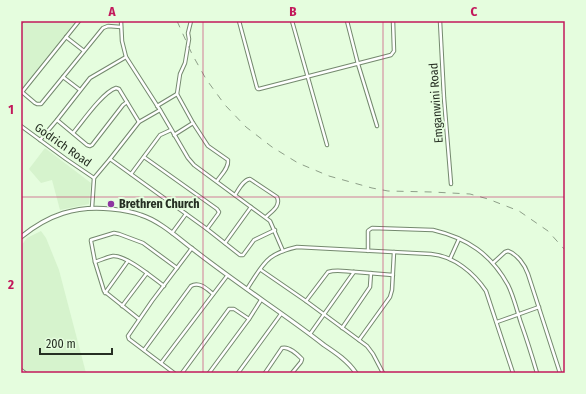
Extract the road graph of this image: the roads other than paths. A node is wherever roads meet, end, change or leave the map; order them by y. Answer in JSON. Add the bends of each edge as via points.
{"nodes":[{"id":1,"x":79,"y":21,"type":"edge"},
{"id":2,"x":121,"y":21,"type":"edge"},
{"id":3,"x":191,"y":21,"type":"edge"},
{"id":4,"x":239,"y":21,"type":"edge"},
{"id":5,"x":292,"y":21,"type":"edge"},
{"id":6,"x":347,"y":21,"type":"edge"},
{"id":7,"x":393,"y":21,"type":"edge"},
{"id":8,"x":440,"y":21,"type":"edge"},
{"id":9,"x":121,"y":27,"type":"junction"},
{"id":10,"x":66,"y":37,"type":"junction"},
{"id":11,"x":84,"y":50,"type":"junction"},
{"id":12,"x":126,"y":57,"type":"junction"},
{"id":13,"x":358,"y":64,"type":"junction"},
{"id":14,"x":63,"y":77,"type":"junction"},
{"id":15,"x":307,"y":77,"type":"junction"},
{"id":16,"x":80,"y":90,"type":"junction"},
{"id":17,"x":21,"y":93,"type":"edge"},
{"id":18,"x":177,"y":94,"type":"junction"},
{"id":19,"x":127,"y":102,"type":"junction"},
{"id":20,"x":157,"y":106,"type":"junction"},
{"id":21,"x":160,"y":110,"type":"junction"},
{"id":22,"x":57,"y":120,"type":"junction"},
{"id":23,"x":139,"y":122,"type":"junction"},
{"id":24,"x":193,"y":123,"type":"junction"},
{"id":25,"x":21,"y":126,"type":"edge"},
{"id":26,"x":377,"y":126,"type":"dead end"},
{"id":27,"x":171,"y":130,"type":"junction"},
{"id":28,"x":73,"y":133,"type":"junction"},
{"id":29,"x":174,"y":135,"type":"junction"},
{"id":30,"x":40,"y":140,"type":"junction"},
{"id":31,"x":327,"y":145,"type":"dead end"},
{"id":32,"x":144,"y":157,"type":"junction"},
{"id":33,"x":110,"y":159,"type":"junction"},
{"id":34,"x":131,"y":174,"type":"junction"},
{"id":35,"x":94,"y":178,"type":"junction"},
{"id":36,"x":217,"y":181,"type":"junction"},
{"id":37,"x":451,"y":184,"type":"dead end"},
{"id":38,"x":235,"y":195,"type":"junction"},
{"id":39,"x":251,"y":207,"type":"junction"},
{"id":40,"x":92,"y":208,"type":"junction"},
{"id":41,"x":186,"y":214,"type":"junction"},
{"id":42,"x":266,"y":217,"type":"junction"},
{"id":43,"x":207,"y":229,"type":"junction"},
{"id":44,"x":275,"y":230,"type":"junction"},
{"id":45,"x":172,"y":233,"type":"junction"},
{"id":46,"x":21,"y":237,"type":"edge"},
{"id":47,"x":459,"y":239,"type":"junction"},
{"id":48,"x":225,"y":243,"type":"junction"},
{"id":49,"x":192,"y":248,"type":"junction"},
{"id":50,"x":284,"y":251,"type":"junction"},
{"id":51,"x":368,"y":251,"type":"junction"},
{"id":52,"x":394,"y":252,"type":"junction"},
{"id":53,"x":450,"y":259,"type":"junction"},
{"id":54,"x":128,"y":261,"type":"junction"},
{"id":55,"x":95,"y":262,"type":"junction"},
{"id":56,"x":493,"y":263,"type":"junction"},
{"id":57,"x":177,"y":268,"type":"junction"},
{"id":58,"x":261,"y":270,"type":"junction"},
{"id":59,"x":354,"y":272,"type":"junction"},
{"id":60,"x":147,"y":273,"type":"junction"},
{"id":61,"x":371,"y":273,"type":"junction"},
{"id":62,"x":393,"y":275,"type":"junction"},
{"id":63,"x":227,"y":276,"type":"junction"},
{"id":64,"x":164,"y":286,"type":"junction"},
{"id":65,"x":247,"y":289,"type":"junction"},
{"id":66,"x":105,"y":293,"type":"junction"},
{"id":67,"x":213,"y":294,"type":"junction"},
{"id":68,"x":261,"y":300,"type":"junction"},
{"id":69,"x":306,"y":301,"type":"junction"},
{"id":70,"x":122,"y":306,"type":"junction"},
{"id":71,"x":539,"y":307,"type":"junction"},
{"id":72,"x":281,"y":314,"type":"junction"},
{"id":73,"x":518,"y":314,"type":"junction"},
{"id":74,"x":324,"y":315,"type":"junction"},
{"id":75,"x":140,"y":319,"type":"junction"},
{"id":76,"x":248,"y":319,"type":"junction"},
{"id":77,"x":497,"y":322,"type":"junction"},
{"id":78,"x":342,"y":328,"type":"junction"},
{"id":79,"x":310,"y":334,"type":"junction"},
{"id":80,"x":359,"y":340,"type":"junction"},
{"id":81,"x":143,"y":350,"type":"junction"},
{"id":82,"x":161,"y":363,"type":"junction"},
{"id":83,"x":21,"y":370,"type":"edge"},
{"id":84,"x":25,"y":373,"type":"edge"},
{"id":85,"x":174,"y":373,"type":"edge"},
{"id":86,"x":182,"y":373,"type":"edge"},
{"id":87,"x":209,"y":373,"type":"edge"},
{"id":88,"x":238,"y":373,"type":"edge"},
{"id":89,"x":265,"y":373,"type":"edge"},
{"id":90,"x":292,"y":373,"type":"edge"},
{"id":91,"x":356,"y":373,"type":"edge"},
{"id":92,"x":383,"y":373,"type":"edge"},
{"id":93,"x":514,"y":373,"type":"edge"},
{"id":94,"x":537,"y":373,"type":"edge"},
{"id":95,"x":560,"y":373,"type":"edge"}],
"edges":[{"from":1,"to":10,"type":"street"},
{"from":2,"to":9,"type":"street"},
{"from":3,"to":18,"type":"street"},
{"from":4,"to":15,"type":"street","via":[[258,89]]},
{"from":5,"to":15,"type":"street"},
{"from":6,"to":13,"type":"street"},
{"from":7,"to":13,"type":"street","via":[[393,53]]},
{"from":8,"to":37,"type":"street","name":"Emganwini Road"},
{"from":9,"to":11,"type":"street","via":[[105,27]]},
{"from":9,"to":12,"type":"street"},
{"from":10,"to":11,"type":"street"},
{"from":10,"to":17,"type":"street"},
{"from":11,"to":14,"type":"street"},
{"from":12,"to":16,"type":"street","via":[[90,78]]},
{"from":12,"to":20,"type":"street"},
{"from":13,"to":15,"type":"street"},
{"from":13,"to":26,"type":"street"},
{"from":14,"to":16,"type":"street"},
{"from":14,"to":17,"type":"street","via":[[39,104]]},
{"from":15,"to":31,"type":"street"},
{"from":16,"to":22,"type":"street"},
{"from":18,"to":20,"type":"street"},
{"from":18,"to":24,"type":"street"},
{"from":19,"to":23,"type":"street"},
{"from":19,"to":28,"type":"street","via":[[91,146]]},
{"from":19,"to":28,"type":"street","via":[[118,88],[113,89]]},
{"from":20,"to":21,"type":"street"},
{"from":21,"to":23,"type":"street"},
{"from":21,"to":27,"type":"street"},
{"from":22,"to":28,"type":"street"},
{"from":22,"to":30,"type":"street"},
{"from":23,"to":33,"type":"street"},
{"from":24,"to":29,"type":"street"},
{"from":24,"to":36,"type":"street","via":[[208,146],[228,160]]},
{"from":25,"to":30,"type":"street","name":"Godrich Road"},
{"from":27,"to":29,"type":"street"},
{"from":27,"to":32,"type":"street","via":[[160,135]]},
{"from":29,"to":36,"type":"street","via":[[190,161]]},
{"from":30,"to":35,"type":"street","name":"Godrich Road"},
{"from":32,"to":34,"type":"street"},
{"from":32,"to":43,"type":"street","via":[[217,209],[218,214]]},
{"from":33,"to":34,"type":"street"},
{"from":33,"to":35,"type":"street"},
{"from":34,"to":41,"type":"street"},
{"from":35,"to":40,"type":"street"},
{"from":36,"to":38,"type":"street"},
{"from":38,"to":39,"type":"street"},
{"from":38,"to":42,"type":"street","via":[[244,182],[250,179],[277,197],[278,205]]},
{"from":39,"to":42,"type":"street"},
{"from":39,"to":48,"type":"street"},
{"from":40,"to":45,"type":"street","via":[[141,215]]},
{"from":40,"to":46,"type":"street","via":[[56,215],[36,225]]},
{"from":41,"to":43,"type":"street"},
{"from":41,"to":45,"type":"street"},
{"from":42,"to":44,"type":"street"},
{"from":43,"to":48,"type":"street"},
{"from":44,"to":48,"type":"street","via":[[254,240],[242,255]]},
{"from":44,"to":50,"type":"street"},
{"from":45,"to":49,"type":"street"},
{"from":47,"to":51,"type":"street","via":[[433,230],[372,228],[368,232]]},
{"from":47,"to":53,"type":"street"},
{"from":47,"to":56,"type":"street","via":[[477,248]]},
{"from":49,"to":57,"type":"street"},
{"from":49,"to":63,"type":"street"},
{"from":50,"to":51,"type":"street","via":[[297,247]]},
{"from":50,"to":58,"type":"street","via":[[270,258]]},
{"from":51,"to":52,"type":"street"},
{"from":52,"to":53,"type":"street","via":[[435,254]]},
{"from":52,"to":62,"type":"street"},
{"from":53,"to":77,"type":"street","via":[[462,266],[480,283],[488,295]]},
{"from":54,"to":55,"type":"street","via":[[114,256]]},
{"from":54,"to":60,"type":"street"},
{"from":54,"to":66,"type":"street"},
{"from":55,"to":57,"type":"street","via":[[91,240],[117,233],[143,243]]},
{"from":55,"to":66,"type":"street"},
{"from":56,"to":71,"type":"street","via":[[506,252],[512,253],[527,270]]},
{"from":56,"to":73,"type":"street","via":[[508,286]]},
{"from":57,"to":64,"type":"street"},
{"from":58,"to":65,"type":"street"},
{"from":58,"to":69,"type":"street"},
{"from":59,"to":61,"type":"street"},
{"from":59,"to":69,"type":"street","via":[[328,272]]},
{"from":59,"to":74,"type":"street"},
{"from":60,"to":64,"type":"street"},
{"from":60,"to":70,"type":"street"},
{"from":61,"to":62,"type":"street"},
{"from":61,"to":78,"type":"street","via":[[370,287]]},
{"from":62,"to":80,"type":"street","via":[[390,297]]},
{"from":63,"to":65,"type":"street"},
{"from":63,"to":67,"type":"street"},
{"from":64,"to":75,"type":"street"},
{"from":65,"to":68,"type":"street"},
{"from":66,"to":70,"type":"street"},
{"from":67,"to":81,"type":"street","via":[[197,284],[191,286]]},
{"from":67,"to":82,"type":"street"},
{"from":68,"to":72,"type":"street"},
{"from":68,"to":76,"type":"street"},
{"from":69,"to":74,"type":"street"},
{"from":70,"to":75,"type":"street"},
{"from":71,"to":73,"type":"street"},
{"from":71,"to":95,"type":"street"},
{"from":72,"to":79,"type":"street"},
{"from":72,"to":88,"type":"street"},
{"from":73,"to":77,"type":"street"},
{"from":73,"to":94,"type":"street"},
{"from":74,"to":78,"type":"street"},
{"from":74,"to":79,"type":"street"},
{"from":75,"to":81,"type":"street","via":[[128,336]]},
{"from":76,"to":86,"type":"street","via":[[229,309]]},
{"from":76,"to":87,"type":"street"},
{"from":77,"to":93,"type":"street"},
{"from":78,"to":80,"type":"street"},
{"from":79,"to":91,"type":"street","via":[[347,362]]},
{"from":80,"to":92,"type":"street","via":[[370,349]]},
{"from":81,"to":82,"type":"street"},
{"from":82,"to":85,"type":"street"},
{"from":83,"to":84,"type":"street"},
{"from":89,"to":90,"type":"street","via":[[285,347],[302,359]]}]}
